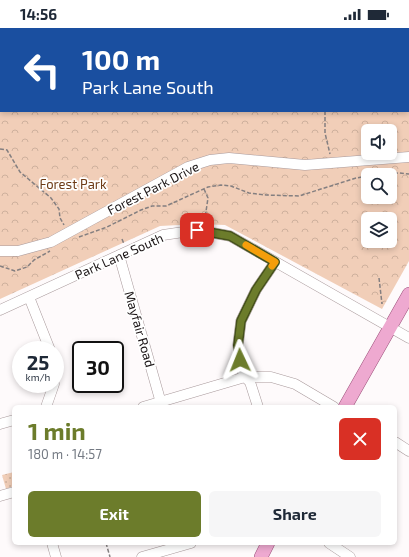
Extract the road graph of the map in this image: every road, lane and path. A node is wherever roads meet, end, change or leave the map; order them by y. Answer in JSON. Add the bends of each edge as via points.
{"nodes":[{"id":1,"x":325,"y":112,"type":"edge"},
{"id":2,"x":0,"y":149,"type":"edge"},
{"id":3,"x":409,"y":157,"type":"edge"},
{"id":4,"x":334,"y":163,"type":"junction"},
{"id":5,"x":397,"y":173,"type":"edge"},
{"id":6,"x":409,"y":174,"type":"edge"},
{"id":7,"x":361,"y":177,"type":"edge"},
{"id":8,"x":204,"y":189,"type":"junction"},
{"id":9,"x":205,"y":218,"type":"dead end"},
{"id":10,"x":64,"y":226,"type":"dead end"},
{"id":11,"x":76,"y":238,"type":"dead end"},
{"id":12,"x":122,"y":239,"type":"dead end"},
{"id":13,"x":124,"y":244,"type":"dead end"},
{"id":14,"x":52,"y":250,"type":"dead end"},
{"id":15,"x":0,"y":251,"type":"edge"},
{"id":16,"x":119,"y":255,"type":"junction"},
{"id":17,"x":275,"y":262,"type":"junction"},
{"id":18,"x":0,"y":266,"type":"edge"},
{"id":19,"x":379,"y":278,"type":"dead end"},
{"id":20,"x":409,"y":294,"type":"edge"},
{"id":21,"x":30,"y":297,"type":"junction"},
{"id":22,"x":382,"y":304,"type":"dead end"},
{"id":23,"x":0,"y":310,"type":"edge"},
{"id":24,"x":390,"y":328,"type":"junction"},
{"id":25,"x":409,"y":338,"type":"edge"},
{"id":26,"x":47,"y":341,"type":"edge"},
{"id":27,"x":245,"y":377,"type":"junction"},
{"id":28,"x":51,"y":393,"type":"edge"},
{"id":29,"x":162,"y":402,"type":"junction"},
{"id":30,"x":47,"y":405,"type":"edge"},
{"id":31,"x":151,"y":405,"type":"edge"},
{"id":32,"x":257,"y":405,"type":"edge"},
{"id":33,"x":331,"y":405,"type":"edge"},
{"id":34,"x":346,"y":405,"type":"edge"},
{"id":35,"x":12,"y":421,"type":"edge"},
{"id":36,"x":0,"y":424,"type":"edge"},
{"id":37,"x":397,"y":443,"type":"edge"},
{"id":38,"x":409,"y":451,"type":"edge"},
{"id":39,"x":12,"y":493,"type":"edge"},
{"id":40,"x":0,"y":496,"type":"edge"},
{"id":41,"x":53,"y":545,"type":"edge"},
{"id":42,"x":107,"y":545,"type":"edge"},
{"id":43,"x":183,"y":545,"type":"edge"},
{"id":44,"x":267,"y":545,"type":"edge"},
{"id":45,"x":334,"y":545,"type":"edge"},
{"id":46,"x":346,"y":550,"type":"edge"},
{"id":47,"x":56,"y":557,"type":"edge"},
{"id":48,"x":110,"y":557,"type":"edge"},
{"id":49,"x":142,"y":557,"type":"edge"},
{"id":50,"x":261,"y":557,"type":"edge"}],
"edges":[{"from":1,"to":4,"type":"path","via":[[325,133]]},
{"from":2,"to":10,"type":"path","via":[[7,150],[20,172],[51,198],[59,209]]},
{"from":3,"to":4,"type":"street","name":"Forest Park Drive"},
{"from":4,"to":15,"type":"street","name":"Forest Park Drive","via":[[305,165],[229,158],[210,160],[188,167],[51,242],[18,251]]},
{"from":5,"to":6,"type":"path"},
{"from":7,"to":8,"type":"path","via":[[299,196],[249,193],[226,186]]},
{"from":8,"to":9,"type":"path","via":[[208,198]]},
{"from":8,"to":11,"type":"path","via":[[166,206],[152,206],[141,210]]},
{"from":12,"to":13,"type":"path"},
{"from":14,"to":18,"type":"path","via":[[15,271]]},
{"from":16,"to":17,"type":"street","name":"Park Lane South","via":[[163,235],[197,230],[230,236]]},
{"from":16,"to":21,"type":"street","name":"Park Lane South"},
{"from":16,"to":29,"type":"street","name":"Mayfair Road"},
{"from":17,"to":24,"type":"street","name":"Park Lane South"},
{"from":17,"to":27,"type":"street","via":[[256,290],[241,321],[238,345]]},
{"from":19,"to":22,"type":"path"},
{"from":20,"to":24,"type":"main road"},
{"from":21,"to":23,"type":"street","name":"Park Lane South"},
{"from":21,"to":26,"type":"street"},
{"from":24,"to":25,"type":"street","name":"Park Lane South"},
{"from":24,"to":34,"type":"main road"},
{"from":27,"to":29,"type":"street"},
{"from":27,"to":32,"type":"street","via":[[250,382]]},
{"from":27,"to":33,"type":"street","via":[[271,377],[295,384]]},
{"from":28,"to":30,"type":"street"},
{"from":29,"to":31,"type":"street"},
{"from":35,"to":36,"type":"street"},
{"from":37,"to":38,"type":"street"},
{"from":39,"to":40,"type":"street"},
{"from":41,"to":47,"type":"street"},
{"from":42,"to":48,"type":"path"},
{"from":43,"to":49,"type":"street"},
{"from":44,"to":50,"type":"main road"},
{"from":45,"to":46,"type":"street"}]}
